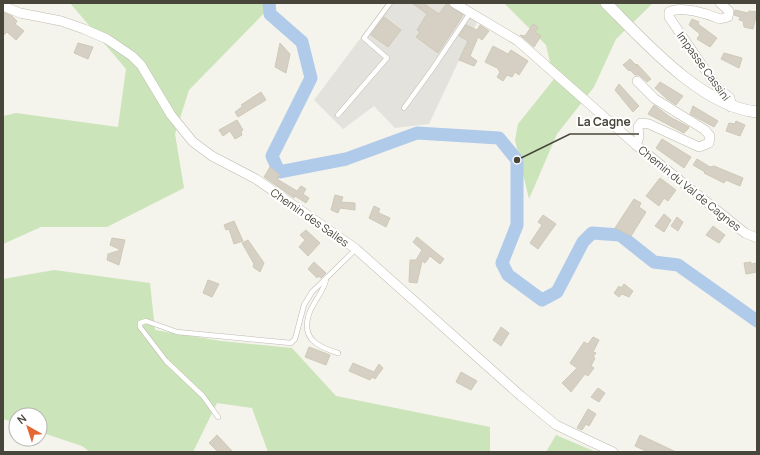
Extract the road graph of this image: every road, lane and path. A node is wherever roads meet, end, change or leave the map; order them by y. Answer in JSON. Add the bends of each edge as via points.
{"nodes":[{"id":1,"x":390,"y":3,"type":"edge"},
{"id":2,"x":454,"y":3,"type":"edge"},
{"id":3,"x":606,"y":3,"type":"edge"},
{"id":4,"x":720,"y":3,"type":"edge"},
{"id":5,"x":3,"y":6,"type":"edge"},
{"id":6,"x":470,"y":12,"type":"junction"},
{"id":7,"x":637,"y":81,"type":"dead end"},
{"id":8,"x":731,"y":107,"type":"junction"},
{"id":9,"x":404,"y":108,"type":"dead end"},
{"id":10,"x":757,"y":112,"type":"edge"},
{"id":11,"x":338,"y":115,"type":"dead end"},
{"id":12,"x":636,"y":145,"type":"junction"},
{"id":13,"x":757,"y":238,"type":"edge"},
{"id":14,"x":356,"y":249,"type":"junction"},
{"id":15,"x":326,"y":280,"type":"junction"},
{"id":16,"x":338,"y":353,"type":"dead end"},
{"id":17,"x":218,"y":417,"type":"dead end"},
{"id":18,"x":613,"y":452,"type":"edge"}],
"edges":[{"from":1,"to":11,"type":"lane","via":[[364,38],[387,58]]},
{"from":2,"to":6,"type":"street","name":"Chemin du Val de Cagnes"},
{"from":3,"to":8,"type":"street","via":[[680,73]]},
{"from":4,"to":8,"type":"street","name":"Impasse Cassini","via":[[729,11],[728,17],[720,19],[704,13],[673,9],[668,12],[713,81],[730,98]]},
{"from":5,"to":14,"type":"street","name":"Chemin des Salles","via":[[20,13],[62,21],[108,39],[141,65],[171,115],[193,142],[212,156],[256,179]]},
{"from":6,"to":9,"type":"lane","via":[[434,68]]},
{"from":6,"to":12,"type":"street","name":"Chemin du Val de Cagnes","via":[[518,41]]},
{"from":7,"to":12,"type":"street","via":[[654,99],[706,130],[710,136],[709,143],[699,147],[649,124],[641,123],[638,127]]},
{"from":8,"to":10,"type":"street"},
{"from":12,"to":13,"type":"street","name":"Chemin du Val de Cagnes","via":[[745,233]]},
{"from":14,"to":15,"type":"lane"},
{"from":14,"to":18,"type":"street","name":"Chemin des Salles","via":[[556,425]]},
{"from":15,"to":16,"type":"lane","via":[[309,314],[307,328],[313,342],[321,348]]},
{"from":15,"to":17,"type":"lane","via":[[312,292],[304,305],[295,340],[291,343],[177,332],[146,321],[140,323],[140,327],[166,361],[203,396]]}]}
